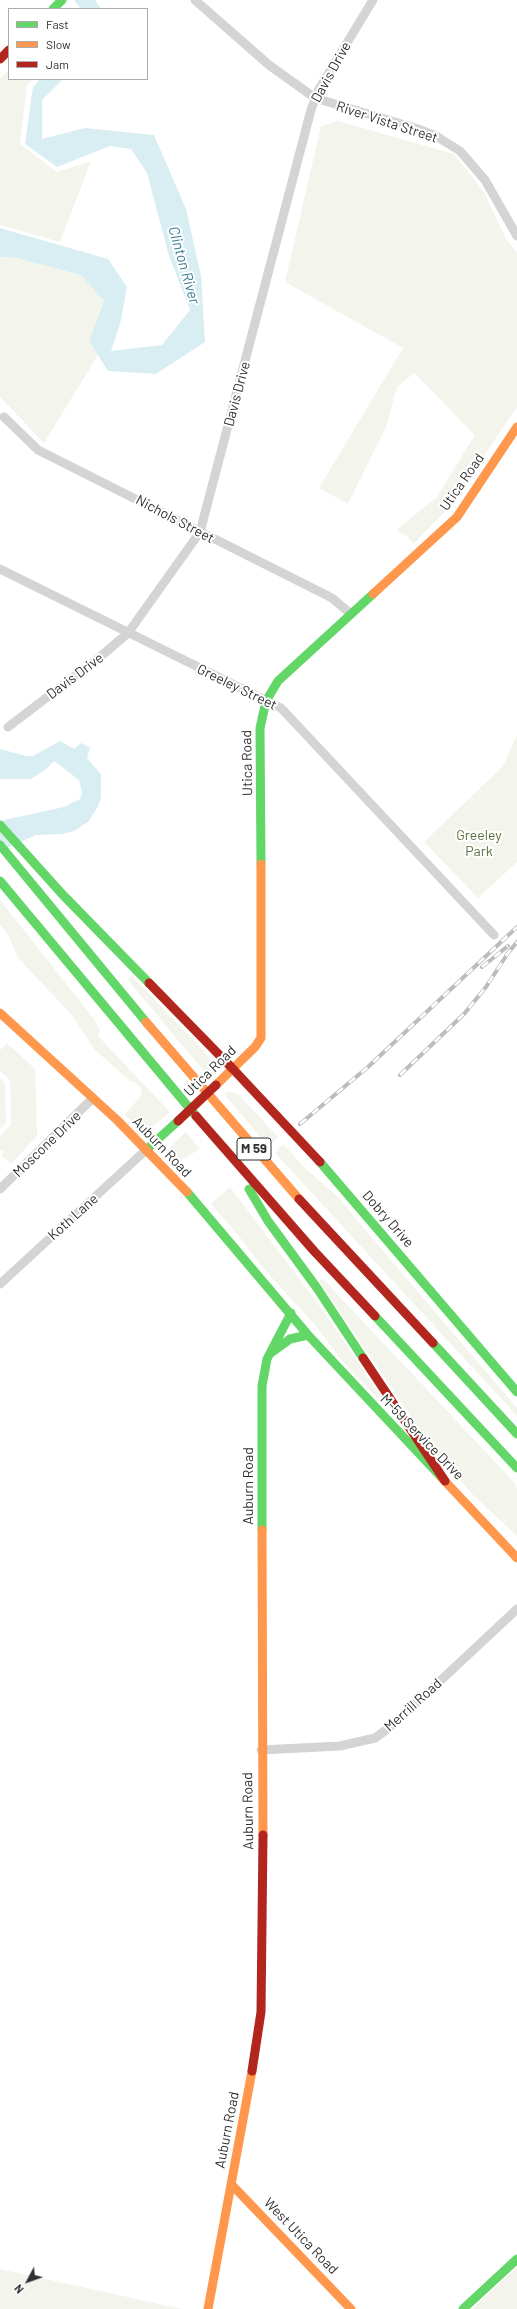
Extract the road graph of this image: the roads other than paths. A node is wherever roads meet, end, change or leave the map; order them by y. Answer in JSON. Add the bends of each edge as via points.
{"nodes":[{"id":1,"x":195,"y":0,"type":"edge"},
{"id":2,"x":373,"y":0,"type":"edge"},
{"id":3,"x":8,"y":51,"type":"edge"},
{"id":4,"x":0,"y":59,"type":"edge"},
{"id":5,"x":315,"y":98,"type":"junction"},
{"id":6,"x":517,"y":236,"type":"edge"},
{"id":7,"x":4,"y":417,"type":"dead end"},
{"id":8,"x":517,"y":427,"type":"edge"},
{"id":9,"x":200,"y":532,"type":"junction"},
{"id":10,"x":0,"y":569,"type":"edge"},
{"id":11,"x":351,"y":614,"type":"junction"},
{"id":12,"x":128,"y":633,"type":"junction"},
{"id":13,"x":266,"y":701,"type":"junction"},
{"id":14,"x":8,"y":727,"type":"dead end"},
{"id":15,"x":0,"y":825,"type":"edge"},
{"id":16,"x":2,"y":848,"type":"edge"},
{"id":17,"x":0,"y":881,"type":"edge"},
{"id":18,"x":494,"y":935,"type":"dead end"},
{"id":19,"x":0,"y":1012,"type":"edge"},
{"id":20,"x":233,"y":1069,"type":"junction"},
{"id":21,"x":93,"y":1098,"type":"junction"},
{"id":22,"x":146,"y":1150,"type":"junction"},
{"id":23,"x":231,"y":1158,"type":"junction"},
{"id":24,"x":0,"y":1189,"type":"edge"},
{"id":25,"x":0,"y":1284,"type":"edge"},
{"id":26,"x":291,"y":1314,"type":"junction"},
{"id":27,"x":308,"y":1335,"type":"junction"},
{"id":28,"x":270,"y":1354,"type":"junction"},
{"id":29,"x":517,"y":1392,"type":"edge"},
{"id":30,"x":517,"y":1434,"type":"edge"},
{"id":31,"x":517,"y":1468,"type":"edge"},
{"id":32,"x":445,"y":1481,"type":"junction"},
{"id":33,"x":517,"y":1558,"type":"edge"},
{"id":34,"x":517,"y":1609,"type":"edge"},
{"id":35,"x":262,"y":1750,"type":"junction"},
{"id":36,"x":231,"y":2184,"type":"junction"},
{"id":37,"x":517,"y":2259,"type":"edge"},
{"id":38,"x":208,"y":2309,"type":"edge"},
{"id":39,"x":351,"y":2309,"type":"edge"},
{"id":40,"x":463,"y":2309,"type":"edge"}],
"edges":[{"from":1,"to":5,"type":"street","name":"River Vista Street","via":[[269,64]]},
{"from":2,"to":5,"type":"street","name":"Davis Drive"},
{"from":3,"to":4,"type":"main road"},
{"from":5,"to":6,"type":"street","name":"River Vista Street","via":[[418,130],[450,144],[481,174]]},
{"from":5,"to":9,"type":"street","name":"Davis Drive"},
{"from":7,"to":9,"type":"street","name":"Nichols Street","via":[[38,450]]},
{"from":8,"to":11,"type":"main road","name":"Utica Road","via":[[457,516]]},
{"from":9,"to":11,"type":"street","name":"Nichols Street","via":[[332,598]]},
{"from":9,"to":12,"type":"street","name":"Davis Drive"},
{"from":10,"to":12,"type":"street","name":"Greeley Street"},
{"from":11,"to":13,"type":"main road","name":"Utica Road","via":[[278,681]]},
{"from":12,"to":13,"type":"street","name":"Greeley Street"},
{"from":12,"to":14,"type":"street","name":"Davis Drive"},
{"from":13,"to":18,"type":"street","name":"Greeley Street","via":[[285,712]]},
{"from":13,"to":20,"type":"main road","name":"Utica Road","via":[[260,728],[262,1032],[258,1042]]},
{"from":15,"to":20,"type":"main road","name":"Dobry Drive","via":[[74,906]]},
{"from":16,"to":30,"type":"main road","number":"M 59","via":[[272,1170]]},
{"from":17,"to":23,"type":"main road","number":"M 59"},
{"from":19,"to":21,"type":"main road","name":"Auburn Road"},
{"from":20,"to":22,"type":"main road","name":"Utica Road","bridge":true},
{"from":20,"to":29,"type":"main road","name":"Dobry Drive","via":[[314,1154]]},
{"from":21,"to":22,"type":"main road","name":"Auburn Road"},
{"from":21,"to":24,"type":"street","name":"Moscone Drive"},
{"from":22,"to":25,"type":"street","name":"Koth Lane"},
{"from":22,"to":26,"type":"main road","name":"Auburn Road","via":[[224,1234]]},
{"from":23,"to":31,"type":"main road","number":"M 59"},
{"from":23,"to":32,"type":"main road","via":[[268,1221],[317,1288]]},
{"from":26,"to":27,"type":"main road","name":"Auburn Road"},
{"from":26,"to":28,"type":"main road","name":"Auburn Road"},
{"from":27,"to":28,"type":"main road","via":[[290,1339]]},
{"from":27,"to":32,"type":"main road","name":"M-59 Service Drive"},
{"from":28,"to":35,"type":"main road","name":"Auburn Road","via":[[263,1373],[261,1405]]},
{"from":32,"to":33,"type":"main road","name":"M-59 Service Drive"},
{"from":34,"to":35,"type":"street","name":"Merrill Road","via":[[393,1725],[375,1738],[340,1746]]},
{"from":35,"to":36,"type":"main road","name":"Auburn Road","via":[[261,2012]]},
{"from":36,"to":38,"type":"main road","name":"Auburn Road"},
{"from":36,"to":39,"type":"main road","name":"West Utica Road"},
{"from":37,"to":40,"type":"main road"}]}
